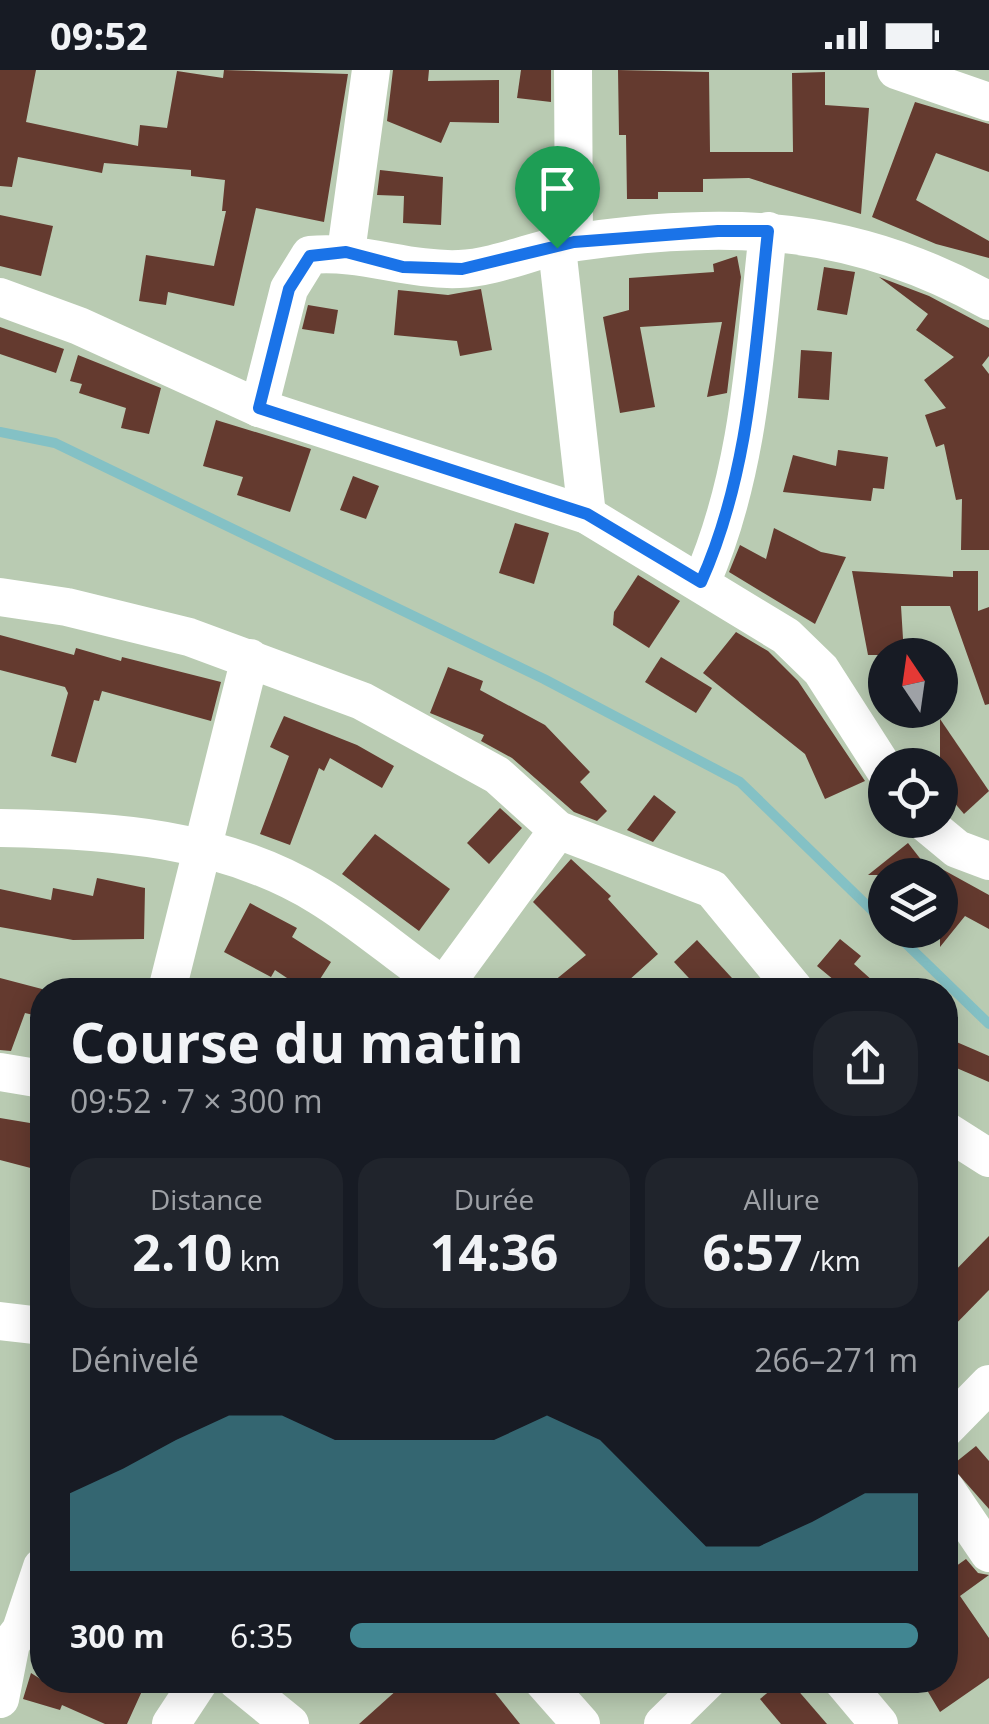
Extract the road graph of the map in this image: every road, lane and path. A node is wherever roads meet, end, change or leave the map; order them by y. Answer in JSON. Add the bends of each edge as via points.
{"nodes":[{"id":1,"x":371,"y":70,"type":"edge"},
{"id":2,"x":573,"y":70,"type":"edge"},
{"id":3,"x":896,"y":70,"type":"edge"},
{"id":4,"x":989,"y":102,"type":"edge"},
{"id":5,"x":768,"y":231,"type":"junction"},
{"id":6,"x":566,"y":245,"type":"junction"},
{"id":7,"x":346,"y":252,"type":"junction"},
{"id":8,"x":0,"y":297,"type":"edge"},
{"id":9,"x":989,"y":301,"type":"edge"},
{"id":10,"x":259,"y":408,"type":"junction"},
{"id":11,"x":587,"y":514,"type":"junction"},
{"id":12,"x":701,"y":582,"type":"junction"},
{"id":13,"x":0,"y":597,"type":"edge"},
{"id":14,"x":250,"y":658,"type":"junction"},
{"id":15,"x":871,"y":748,"type":"edge"},
{"id":16,"x":0,"y":828,"type":"edge"},
{"id":17,"x":558,"y":830,"type":"junction"},
{"id":18,"x":944,"y":838,"type":"edge"},
{"id":19,"x":204,"y":849,"type":"junction"},
{"id":20,"x":989,"y":860,"type":"edge"},
{"id":21,"x":170,"y":978,"type":"edge"},
{"id":22,"x":433,"y":978,"type":"edge"},
{"id":23,"x":454,"y":978,"type":"edge"},
{"id":24,"x":786,"y":978,"type":"edge"},
{"id":25,"x":0,"y":1072,"type":"edge"},
{"id":26,"x":30,"y":1077,"type":"edge"},
{"id":27,"x":958,"y":1138,"type":"edge"},
{"id":28,"x":989,"y":1158,"type":"edge"},
{"id":29,"x":0,"y":1321,"type":"edge"},
{"id":30,"x":30,"y":1325,"type":"edge"},
{"id":31,"x":989,"y":1384,"type":"edge"},
{"id":32,"x":958,"y":1416,"type":"edge"},
{"id":33,"x":958,"y":1508,"type":"edge"},
{"id":34,"x":989,"y":1554,"type":"edge"},
{"id":35,"x":30,"y":1604,"type":"edge"},
{"id":36,"x":6,"y":1642,"type":"edge"},
{"id":37,"x":191,"y":1693,"type":"edge"},
{"id":38,"x":252,"y":1693,"type":"edge"},
{"id":39,"x":554,"y":1693,"type":"edge"},
{"id":40,"x":695,"y":1693,"type":"edge"},
{"id":41,"x":853,"y":1693,"type":"edge"},
{"id":42,"x":0,"y":1698,"type":"edge"},
{"id":43,"x":171,"y":1724,"type":"edge"},
{"id":44,"x":290,"y":1724,"type":"edge"},
{"id":45,"x":581,"y":1724,"type":"edge"},
{"id":46,"x":663,"y":1724,"type":"edge"},
{"id":47,"x":879,"y":1724,"type":"edge"}],
"edges":[{"from":1,"to":7,"type":"street"},
{"from":2,"to":6,"type":"street"},
{"from":3,"to":4,"type":"street"},
{"from":5,"to":6,"type":"street"},
{"from":5,"to":9,"type":"street","via":[[867,247],[931,269]]},
{"from":5,"to":12,"type":"street","via":[[734,488]]},
{"from":6,"to":7,"type":"street","via":[[462,269],[403,267]]},
{"from":6,"to":11,"type":"street"},
{"from":7,"to":10,"type":"street","via":[[310,256],[289,289]]},
{"from":8,"to":10,"type":"street"},
{"from":10,"to":11,"type":"street"},
{"from":11,"to":12,"type":"street"},
{"from":12,"to":15,"type":"street","via":[[786,636],[821,670]]},
{"from":13,"to":14,"type":"street","via":[[84,612]]},
{"from":14,"to":17,"type":"street","via":[[362,701],[449,748],[497,776]]},
{"from":14,"to":19,"type":"street"},
{"from":16,"to":19,"type":"street","via":[[113,830]]},
{"from":17,"to":23,"type":"street"},
{"from":17,"to":24,"type":"street","via":[[712,889]]},
{"from":18,"to":20,"type":"street"},
{"from":19,"to":21,"type":"street"},
{"from":19,"to":22,"type":"street","via":[[265,867],[320,896]]},
{"from":25,"to":26,"type":"street"},
{"from":27,"to":28,"type":"street"},
{"from":29,"to":30,"type":"street"},
{"from":31,"to":32,"type":"street"},
{"from":33,"to":34,"type":"street"},
{"from":35,"to":36,"type":"street","via":[[21,1630]]},
{"from":36,"to":42,"type":"street"},
{"from":37,"to":43,"type":"street"},
{"from":38,"to":44,"type":"street"},
{"from":39,"to":45,"type":"street"},
{"from":40,"to":46,"type":"street"},
{"from":41,"to":47,"type":"street"}]}
